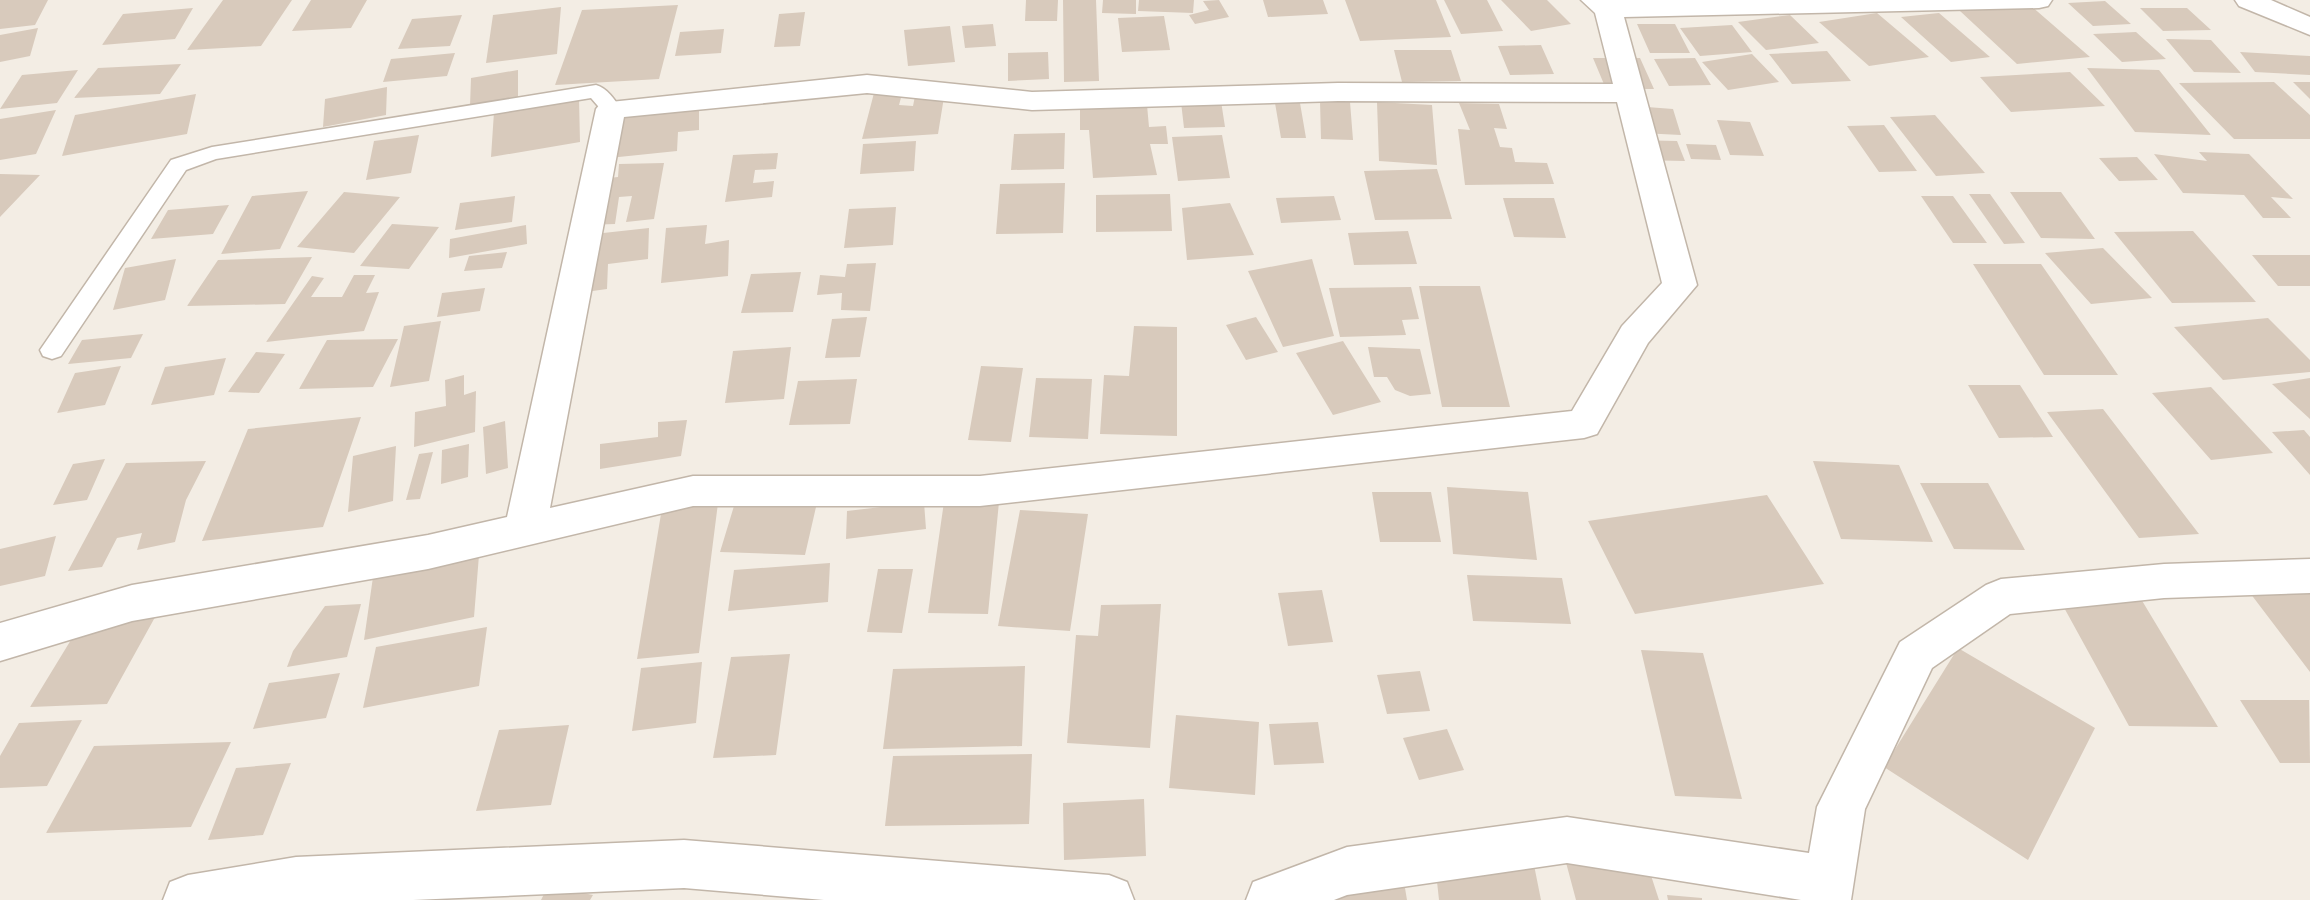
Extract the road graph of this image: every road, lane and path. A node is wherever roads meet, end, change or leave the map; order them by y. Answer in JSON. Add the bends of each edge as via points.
{"nodes":[{"id":1,"x":2039,"y":0,"type":"edge"},
{"id":2,"x":2248,"y":0,"type":"edge"},
{"id":3,"x":1601,"y":4,"type":"edge"},
{"id":4,"x":2310,"y":27,"type":"edge"},
{"id":5,"x":1630,"y":93,"type":"junction"},
{"id":6,"x":611,"y":109,"type":"junction"},
{"id":7,"x":51,"y":349,"type":"dead end"},
{"id":8,"x":525,"y":530,"type":"junction"},
{"id":9,"x":2310,"y":576,"type":"edge"},
{"id":10,"x":0,"y":642,"type":"edge"},
{"id":11,"x":760,"y":886,"type":"edge"},
{"id":12,"x":1828,"y":890,"type":"edge"},
{"id":13,"x":187,"y":900,"type":"edge"},
{"id":14,"x":1109,"y":900,"type":"edge"},
{"id":15,"x":1271,"y":900,"type":"edge"}],
"edges":[{"from":1,"to":3,"type":"street"},
{"from":2,"to":4,"type":"street"},
{"from":3,"to":5,"type":"street"},
{"from":5,"to":6,"type":"street","via":[[1338,92],[1032,101],[867,84]]},
{"from":5,"to":8,"type":"street","via":[[1681,285],[1635,335],[1584,424],[980,491],[693,491]]},
{"from":6,"to":7,"type":"lane","via":[[596,91],[212,153],[178,165]]},
{"from":6,"to":8,"type":"street"},
{"from":8,"to":10,"type":"street","via":[[428,552],[132,603]]},
{"from":9,"to":12,"type":"street","via":[[2164,581],[2001,597],[1916,656],[1841,807]]},
{"from":11,"to":13,"type":"street","via":[[684,864],[310,880]]},
{"from":11,"to":14,"type":"street"},
{"from":12,"to":15,"type":"street","via":[[1567,840],[1347,871]]}]}
